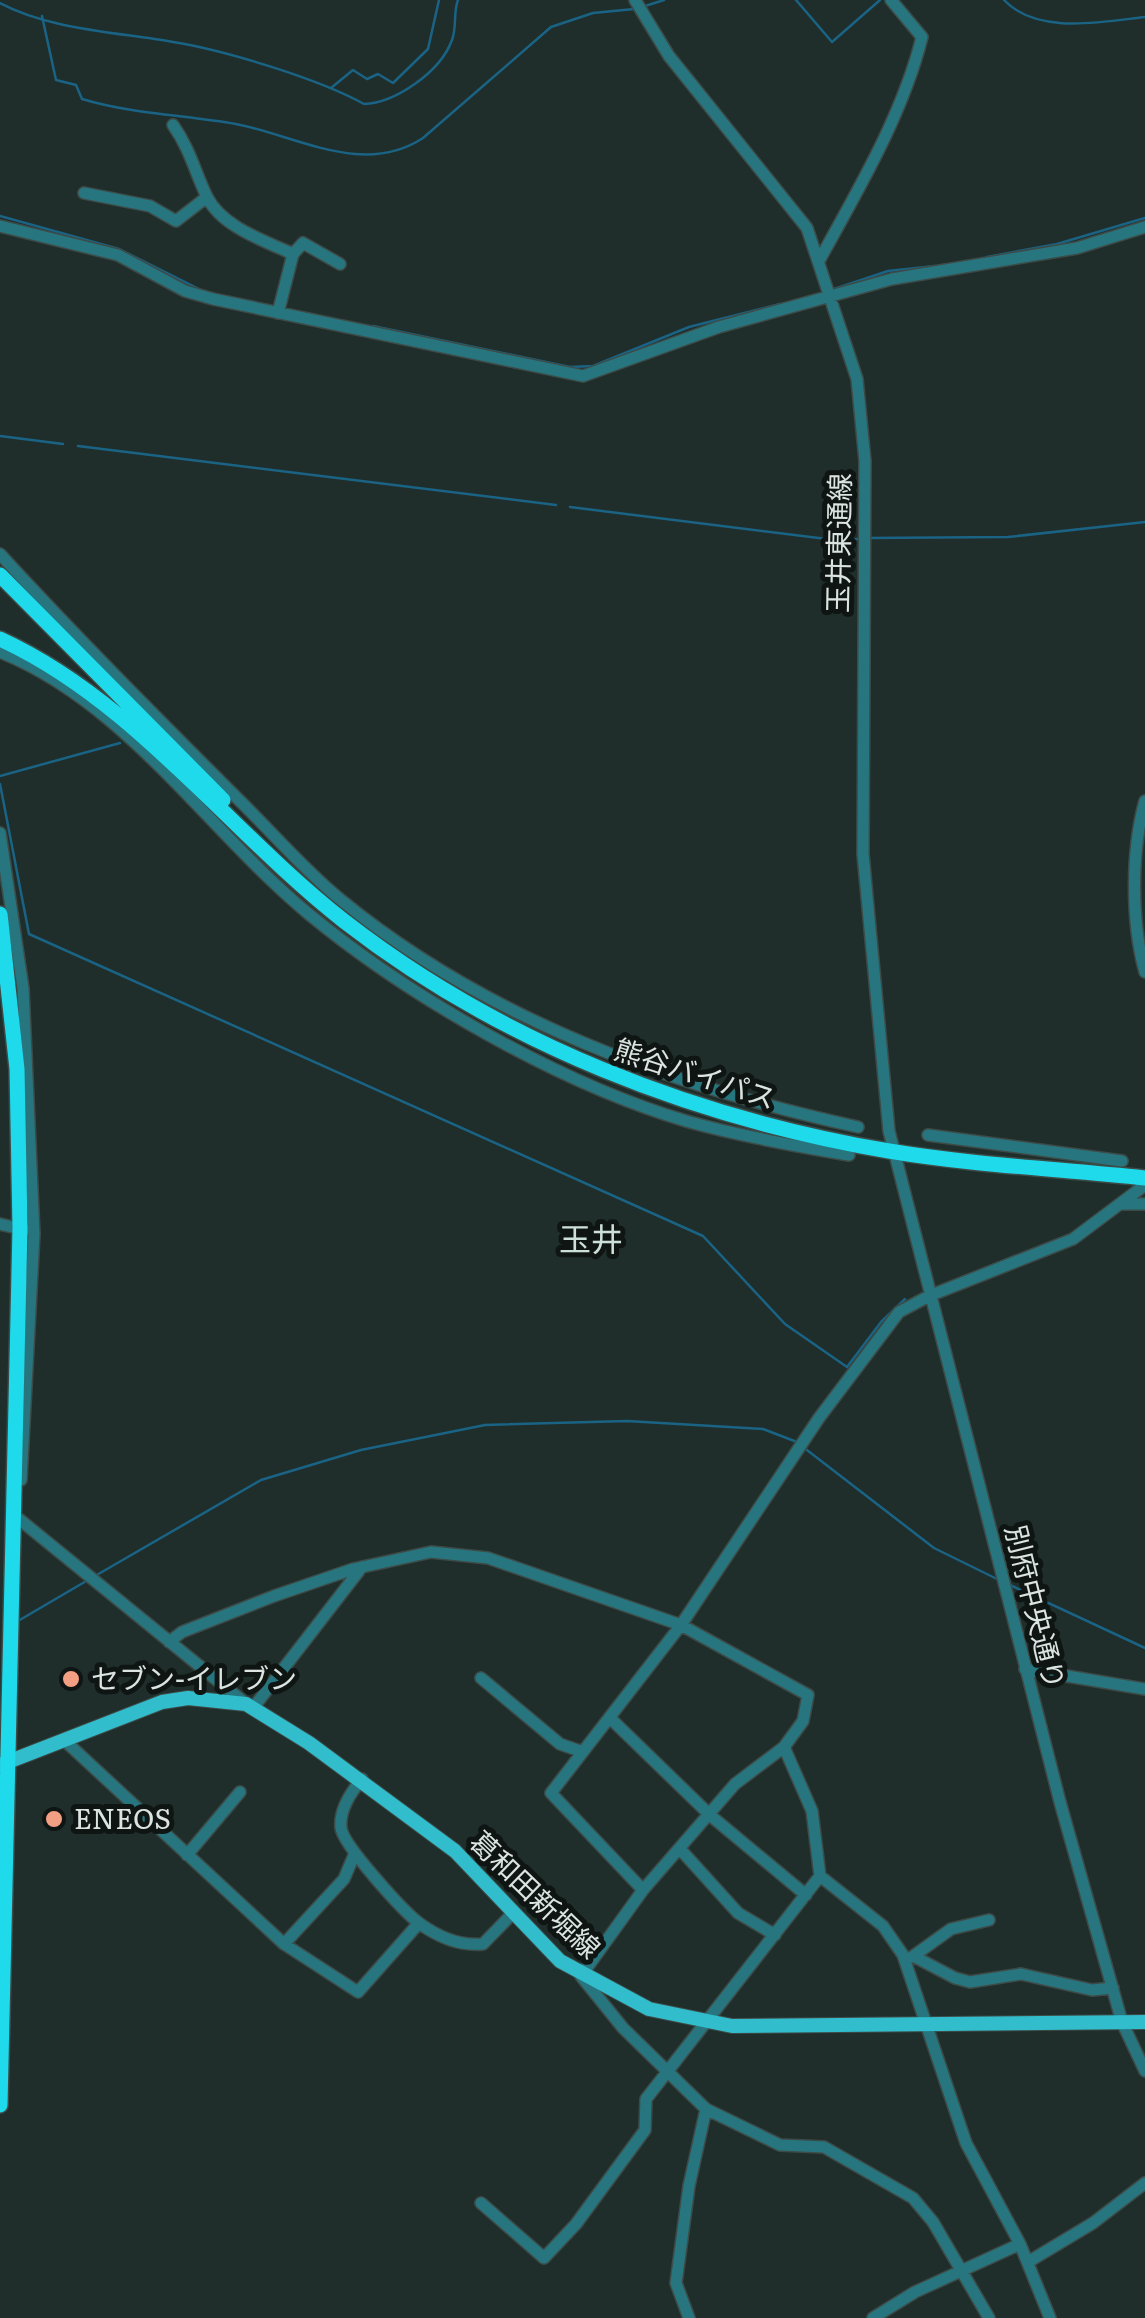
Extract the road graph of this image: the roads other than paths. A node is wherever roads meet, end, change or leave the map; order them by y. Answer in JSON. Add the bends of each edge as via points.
{"nodes":[{"id":1,"x":635,"y":0,"type":"edge"},
{"id":2,"x":892,"y":0,"type":"edge"},
{"id":3,"x":173,"y":126,"type":"dead end"},
{"id":4,"x":84,"y":193,"type":"dead end"},
{"id":5,"x":207,"y":197,"type":"junction"},
{"id":6,"x":0,"y":226,"type":"edge"},
{"id":7,"x":1145,"y":227,"type":"edge"},
{"id":8,"x":292,"y":254,"type":"junction"},
{"id":9,"x":820,"y":259,"type":"junction"},
{"id":10,"x":340,"y":264,"type":"dead end"},
{"id":11,"x":831,"y":293,"type":"junction"},
{"id":12,"x":279,"y":309,"type":"junction"},
{"id":13,"x":0,"y":554,"type":"edge"},
{"id":14,"x":0,"y":575,"type":"edge"},
{"id":15,"x":0,"y":639,"type":"edge"},
{"id":16,"x":0,"y":652,"type":"edge"},
{"id":17,"x":100,"y":669,"type":"junction"},
{"id":18,"x":69,"y":685,"type":"junction"},
{"id":19,"x":1145,"y":801,"type":"edge"},
{"id":20,"x":0,"y":833,"type":"edge"},
{"id":21,"x":286,"y":869,"type":"junction"},
{"id":22,"x":0,"y":914,"type":"edge"},
{"id":23,"x":1145,"y":972,"type":"edge"},
{"id":24,"x":485,"y":1006,"type":"junction"},
{"id":25,"x":470,"y":1024,"type":"junction"},
{"id":26,"x":661,"y":1083,"type":"junction"},
{"id":27,"x":651,"y":1108,"type":"junction"},
{"id":28,"x":858,"y":1127,"type":"dead end"},
{"id":29,"x":928,"y":1134,"type":"dead end"},
{"id":30,"x":893,"y":1152,"type":"junction"},
{"id":31,"x":1067,"y":1152,"type":"junction"},
{"id":32,"x":849,"y":1155,"type":"dead end"},
{"id":33,"x":1122,"y":1161,"type":"dead end"},
{"id":34,"x":1062,"y":1176,"type":"junction"},
{"id":35,"x":1145,"y":1181,"type":"edge"},
{"id":36,"x":1124,"y":1204,"type":"junction"},
{"id":37,"x":1145,"y":1204,"type":"edge"},
{"id":38,"x":0,"y":1224,"type":"edge"},
{"id":39,"x":27,"y":1231,"type":"junction"},
{"id":40,"x":929,"y":1296,"type":"junction"},
{"id":41,"x":10,"y":1521,"type":"edge"},
{"id":42,"x":362,"y":1567,"type":"junction"},
{"id":43,"x":681,"y":1625,"type":"junction"},
{"id":44,"x":9,"y":1631,"type":"junction"},
{"id":45,"x":169,"y":1642,"type":"junction"},
{"id":46,"x":0,"y":1662,"type":"edge"},
{"id":47,"x":1025,"y":1669,"type":"junction"},
{"id":48,"x":482,"y":1678,"type":"dead end"},
{"id":49,"x":1145,"y":1689,"type":"edge"},
{"id":50,"x":250,"y":1706,"type":"junction"},
{"id":51,"x":610,"y":1718,"type":"junction"},
{"id":52,"x":64,"y":1740,"type":"junction"},
{"id":53,"x":784,"y":1747,"type":"junction"},
{"id":54,"x":584,"y":1752,"type":"junction"},
{"id":55,"x":4,"y":1764,"type":"edge"},
{"id":56,"x":362,"y":1779,"type":"junction"},
{"id":57,"x":240,"y":1792,"type":"dead end"},
{"id":58,"x":711,"y":1816,"type":"junction"},
{"id":59,"x":680,"y":1850,"type":"junction"},
{"id":60,"x":355,"y":1853,"type":"junction"},
{"id":61,"x":187,"y":1855,"type":"junction"},
{"id":62,"x":820,"y":1876,"type":"junction"},
{"id":63,"x":643,"y":1890,"type":"junction"},
{"id":64,"x":806,"y":1895,"type":"junction"},
{"id":65,"x":512,"y":1914,"type":"junction"},
{"id":66,"x":988,"y":1920,"type":"dead end"},
{"id":67,"x":418,"y":1923,"type":"junction"},
{"id":68,"x":775,"y":1934,"type":"junction"},
{"id":69,"x":284,"y":1944,"type":"junction"},
{"id":70,"x":909,"y":1956,"type":"junction"},
{"id":71,"x":581,"y":1976,"type":"junction"},
{"id":72,"x":1113,"y":1988,"type":"junction"},
{"id":73,"x":925,"y":2022,"type":"junction"},
{"id":74,"x":1122,"y":2022,"type":"junction"},
{"id":75,"x":1145,"y":2022,"type":"edge"},
{"id":76,"x":706,"y":2023,"type":"junction"},
{"id":77,"x":1145,"y":2070,"type":"edge"},
{"id":78,"x":667,"y":2073,"type":"junction"},
{"id":79,"x":0,"y":2105,"type":"edge"},
{"id":80,"x":706,"y":2109,"type":"junction"},
{"id":81,"x":1145,"y":2183,"type":"edge"},
{"id":82,"x":481,"y":2202,"type":"dead end"},
{"id":83,"x":1020,"y":2244,"type":"junction"},
{"id":84,"x":1028,"y":2262,"type":"junction"},
{"id":85,"x":960,"y":2272,"type":"junction"},
{"id":86,"x":689,"y":2318,"type":"edge"},
{"id":87,"x":873,"y":2318,"type":"edge"},
{"id":88,"x":989,"y":2318,"type":"edge"},
{"id":89,"x":1050,"y":2318,"type":"edge"}],
"edges":[{"from":1,"to":9,"type":"street","name":"玉井東通線","via":[[728,133],[786,196]]},
{"from":2,"to":9,"type":"street","via":[[922,36],[916,60]]},
{"from":3,"to":5,"type":"street","via":[[189,147]]},
{"from":4,"to":5,"type":"street","via":[[150,206],[176,222]]},
{"from":5,"to":8,"type":"street","via":[[234,226]]},
{"from":6,"to":12,"type":"street","via":[[118,256],[185,291]]},
{"from":7,"to":11,"type":"street","via":[[1077,248]]},
{"from":8,"to":10,"type":"street","via":[[303,243]]},
{"from":8,"to":12,"type":"street"},
{"from":9,"to":11,"type":"street","name":"玉井東通線"},
{"from":11,"to":12,"type":"street","via":[[583,376]]},
{"from":11,"to":30,"type":"street","name":"玉井東通線","via":[[857,379],[865,461],[863,854]]},
{"from":13,"to":17,"type":"street"},
{"from":14,"to":17,"type":"highway"},
{"from":15,"to":18,"type":"highway"},
{"from":16,"to":18,"type":"street"},
{"from":17,"to":21,"type":"highway"},
{"from":17,"to":24,"type":"street","via":[[341,900]]},
{"from":18,"to":21,"type":"highway","via":[[108,708]]},
{"from":18,"to":25,"type":"street","via":[[309,914]]},
{"from":19,"to":23,"type":"street","via":[[1137,851]]},
{"from":20,"to":39,"type":"street","via":[[23,988]]},
{"from":21,"to":24,"type":"highway","name":"熊谷バイパス","via":[[343,920]]},
{"from":22,"to":39,"type":"highway"},
{"from":24,"to":25,"type":"street"},
{"from":24,"to":26,"type":"highway","name":"熊谷バイパス","via":[[584,1063]]},
{"from":25,"to":27,"type":"street"},
{"from":26,"to":27,"type":"street"},
{"from":26,"to":28,"type":"street"},
{"from":26,"to":30,"type":"highway","name":"熊谷バイパス","via":[[796,1133]]},
{"from":27,"to":32,"type":"street"},
{"from":29,"to":31,"type":"street"},
{"from":30,"to":34,"type":"highway","name":"熊谷バイパス"},
{"from":30,"to":40,"type":"street","name":"別府中央通り"},
{"from":31,"to":33,"type":"street"},
{"from":31,"to":34,"type":"street"},
{"from":34,"to":35,"type":"highway","name":"熊谷バイパス"},
{"from":35,"to":36,"type":"street"},
{"from":36,"to":37,"type":"street"},
{"from":36,"to":40,"type":"street","via":[[1073,1240]]},
{"from":38,"to":39,"type":"street"},
{"from":39,"to":41,"type":"highway"},
{"from":40,"to":43,"type":"street","via":[[899,1312]]},
{"from":40,"to":47,"type":"street","name":"別府中央通り"},
{"from":41,"to":44,"type":"highway"},
{"from":41,"to":45,"type":"street"},
{"from":42,"to":43,"type":"street","via":[[431,1552],[488,1558]]},
{"from":42,"to":45,"type":"street","via":[[249,1605]]},
{"from":42,"to":50,"type":"street"},
{"from":43,"to":51,"type":"street"},
{"from":43,"to":53,"type":"street","via":[[808,1695],[803,1721]]},
{"from":44,"to":46,"type":"highway"},
{"from":44,"to":55,"type":"highway"},
{"from":45,"to":50,"type":"street"},
{"from":47,"to":49,"type":"street"},
{"from":47,"to":72,"type":"street","name":"別府中央通り"},
{"from":48,"to":54,"type":"street","via":[[560,1744]]},
{"from":50,"to":52,"type":"main road","name":"葛和田新堀線","via":[[188,1698],[162,1702]]},
{"from":50,"to":56,"type":"main road","name":"葛和田新堀線"},
{"from":51,"to":54,"type":"street"},
{"from":51,"to":58,"type":"street"},
{"from":52,"to":55,"type":"main road","name":"葛和田新堀線"},
{"from":52,"to":61,"type":"street"},
{"from":53,"to":58,"type":"street","via":[[734,1784]]},
{"from":53,"to":62,"type":"street","via":[[812,1811]]},
{"from":54,"to":63,"type":"street","via":[[551,1793]]},
{"from":55,"to":79,"type":"highway"},
{"from":56,"to":60,"type":"street","via":[[342,1813],[341,1830]]},
{"from":56,"to":65,"type":"main road","name":"葛和田新堀線","via":[[454,1852]]},
{"from":57,"to":61,"type":"street"},
{"from":58,"to":59,"type":"street"},
{"from":58,"to":64,"type":"street"},
{"from":59,"to":63,"type":"street"},
{"from":59,"to":68,"type":"street","via":[[738,1913]]},
{"from":60,"to":67,"type":"street"},
{"from":60,"to":69,"type":"street","via":[[344,1879]]},
{"from":61,"to":69,"type":"street"},
{"from":62,"to":64,"type":"street"},
{"from":62,"to":70,"type":"street"},
{"from":63,"to":71,"type":"street"},
{"from":64,"to":68,"type":"street"},
{"from":65,"to":67,"type":"street","via":[[484,1944],[462,1946]]},
{"from":65,"to":71,"type":"main road","name":"葛和田新堀線"},
{"from":66,"to":70,"type":"street","via":[[950,1928]]},
{"from":67,"to":69,"type":"street","via":[[358,1992]]},
{"from":68,"to":76,"type":"street"},
{"from":70,"to":72,"type":"street","via":[[970,1982],[1021,1974],[1092,1990]]},
{"from":70,"to":73,"type":"street"},
{"from":71,"to":76,"type":"main road","name":"葛和田新堀線","via":[[649,2009]]},
{"from":71,"to":78,"type":"street"},
{"from":72,"to":74,"type":"street","name":"別府中央通り"},
{"from":73,"to":74,"type":"main road","name":"葛和田新堀線"},
{"from":73,"to":76,"type":"main road","name":"葛和田新堀線"},
{"from":73,"to":83,"type":"street","via":[[966,2143]]},
{"from":74,"to":75,"type":"main road","name":"葛和田新堀線"},
{"from":74,"to":77,"type":"street","name":"別府中央通り"},
{"from":76,"to":78,"type":"street"},
{"from":78,"to":80,"type":"street"},
{"from":78,"to":82,"type":"street","via":[[646,2098],[645,2130],[544,2258]]},
{"from":80,"to":85,"type":"street","via":[[780,2145],[824,2147],[913,2198]]},
{"from":80,"to":86,"type":"street","via":[[676,2283]]},
{"from":81,"to":84,"type":"street"},
{"from":83,"to":84,"type":"street"},
{"from":83,"to":85,"type":"street"},
{"from":84,"to":89,"type":"street"},
{"from":85,"to":87,"type":"street"},
{"from":85,"to":88,"type":"street"}]}
